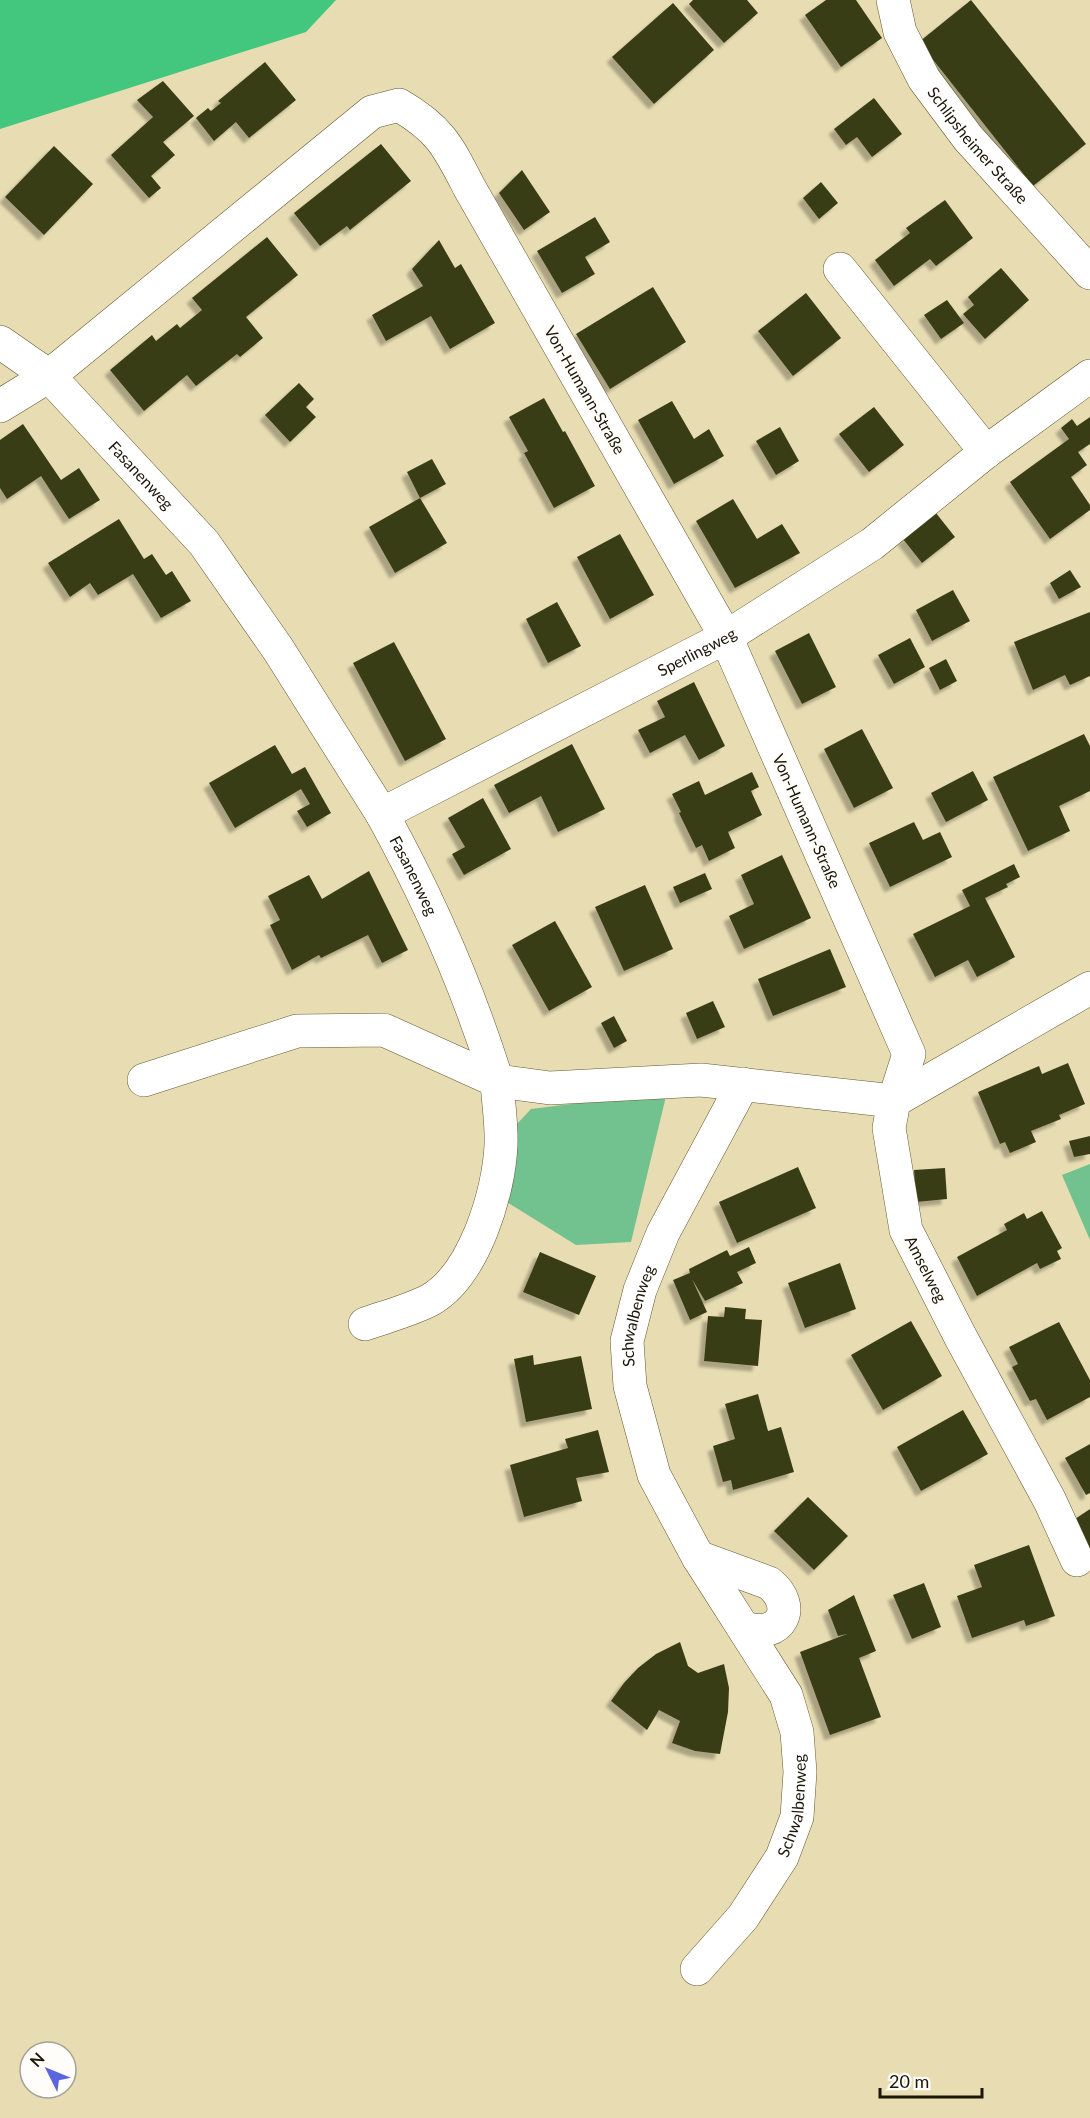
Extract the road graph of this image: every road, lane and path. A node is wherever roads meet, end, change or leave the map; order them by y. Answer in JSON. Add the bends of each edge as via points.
{"nodes":[{"id":1,"x":893,"y":0,"type":"edge"},
{"id":2,"x":840,"y":269,"type":"dead end"},
{"id":3,"x":1090,"y":273,"type":"edge"},
{"id":4,"x":0,"y":342,"type":"edge"},
{"id":5,"x":49,"y":376,"type":"junction"},
{"id":6,"x":1090,"y":376,"type":"edge"},
{"id":7,"x":0,"y":406,"type":"edge"},
{"id":8,"x":986,"y":452,"type":"junction"},
{"id":9,"x":726,"y":637,"type":"junction"},
{"id":10,"x":382,"y":814,"type":"junction"},
{"id":11,"x":1090,"y":988,"type":"edge"},
{"id":12,"x":144,"y":1080,"type":"dead end"},
{"id":13,"x":497,"y":1081,"type":"junction"},
{"id":14,"x":743,"y":1084,"type":"junction"},
{"id":15,"x":894,"y":1101,"type":"junction"},
{"id":16,"x":365,"y":1324,"type":"dead end"},
{"id":17,"x":698,"y":1557,"type":"junction"},
{"id":18,"x":1077,"y":1560,"type":"dead end"},
{"id":19,"x":744,"y":1628,"type":"junction"},
{"id":20,"x":697,"y":1970,"type":"dead end"}],
"edges":[{"from":1,"to":3,"type":"street","name":"Schlipsheimer Straße","via":[[900,32],[924,79],[968,138]]},
{"from":2,"to":8,"type":"street"},
{"from":4,"to":5,"type":"street","name":"Fasanenweg"},
{"from":5,"to":7,"type":"street"},
{"from":5,"to":9,"type":"street","name":"Von-Humann-Straße","via":[[372,112],[399,105],[423,119],[448,146]]},
{"from":5,"to":10,"type":"street","name":"Fasanenweg","via":[[204,543],[278,649]]},
{"from":6,"to":8,"type":"street","name":"Sperlingweg"},
{"from":8,"to":9,"type":"street","name":"Sperlingweg","via":[[872,544]]},
{"from":9,"to":10,"type":"street","name":"Sperlingweg"},
{"from":9,"to":15,"type":"street","name":"Von-Humann-Straße","via":[[909,1054]]},
{"from":10,"to":13,"type":"street","name":"Fasanenweg","via":[[456,963]]},
{"from":11,"to":15,"type":"street"},
{"from":12,"to":13,"type":"street","via":[[297,1031],[384,1030]]},
{"from":13,"to":14,"type":"street","via":[[550,1088],[688,1079]]},
{"from":13,"to":16,"type":"street","name":"Fasanenweg","via":[[501,1145],[495,1192],[461,1272],[430,1299]]},
{"from":14,"to":15,"type":"street"},
{"from":14,"to":17,"type":"street","name":"Schwalbenweg","via":[[663,1233],[640,1290],[627,1341],[630,1386],[654,1475]]},
{"from":15,"to":18,"type":"street","name":"Amselweg","via":[[889,1128],[906,1230],[1050,1501]]},
{"from":17,"to":19,"type":"street","name":"Schwalbenweg"},
{"from":17,"to":19,"type":"street","via":[[769,1583],[782,1597],[782,1618],[769,1631]]},
{"from":19,"to":20,"type":"street","name":"Schwalbenweg","via":[[786,1695],[797,1732],[801,1772],[797,1817],[782,1857],[749,1909]]}]}
